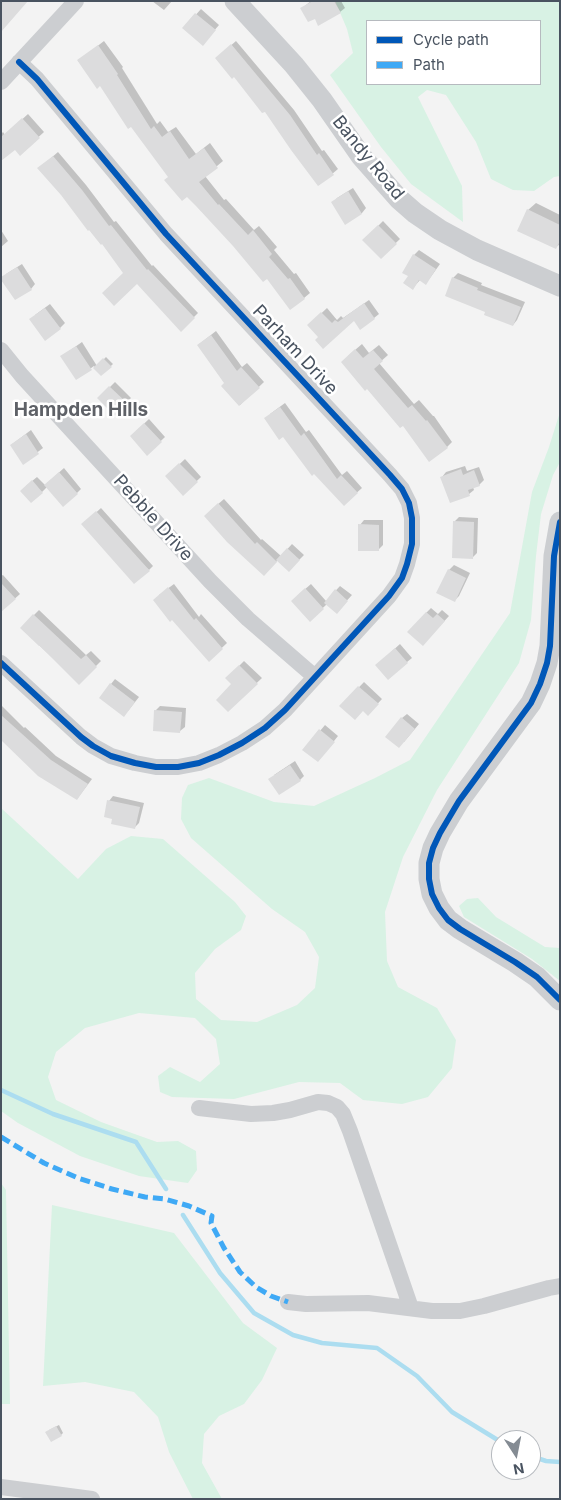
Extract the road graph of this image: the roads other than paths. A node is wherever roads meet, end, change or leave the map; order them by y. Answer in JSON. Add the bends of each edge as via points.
{"nodes":[{"id":1,"x":76,"y":1,"type":"edge"},
{"id":2,"x":235,"y":1,"type":"edge"},
{"id":3,"x":19,"y":62,"type":"junction"},
{"id":4,"x":1,"y":82,"type":"edge"},
{"id":5,"x":560,"y":286,"type":"edge"},
{"id":6,"x":1,"y":350,"type":"edge"},
{"id":7,"x":560,"y":522,"type":"edge"},
{"id":8,"x":1,"y":662,"type":"edge"},
{"id":9,"x":315,"y":677,"type":"junction"},
{"id":10,"x":560,"y":1000,"type":"edge"},
{"id":11,"x":199,"y":1108,"type":"dead end"},
{"id":12,"x":560,"y":1286,"type":"edge"},
{"id":13,"x":288,"y":1302,"type":"dead end"},
{"id":14,"x":411,"y":1308,"type":"junction"},
{"id":15,"x":1,"y":1487,"type":"edge"},
{"id":16,"x":92,"y":1499,"type":"edge"}],
"edges":[{"from":1,"to":3,"type":"street"},
{"from":2,"to":5,"type":"street","name":"Bandy Road","via":[[294,65],[362,156],[399,199],[440,230],[477,250]]},
{"from":3,"to":4,"type":"street"},
{"from":3,"to":9,"type":"street","name":"Parham Drive","via":[[38,79],[166,234],[390,475],[409,503],[412,544],[402,578]]},
{"from":6,"to":9,"type":"street","name":"Pebble Drive","via":[[210,581]]},
{"from":7,"to":10,"type":"street","via":[[554,556],[550,646],[540,684],[530,704],[459,801],[440,833],[432,848],[429,879],[432,894],[448,920],[537,977]]},
{"from":8,"to":9,"type":"street","name":"Parham Drive","via":[[93,746],[135,764],[156,767],[178,767],[199,762],[242,743],[285,710]]},
{"from":11,"to":14,"type":"street","via":[[251,1114],[290,1110],[318,1102],[336,1107],[343,1114],[350,1131]]},
{"from":12,"to":14,"type":"street","via":[[460,1311],[432,1312]]},
{"from":13,"to":14,"type":"street","via":[[368,1303]]},
{"from":15,"to":16,"type":"street"}]}
